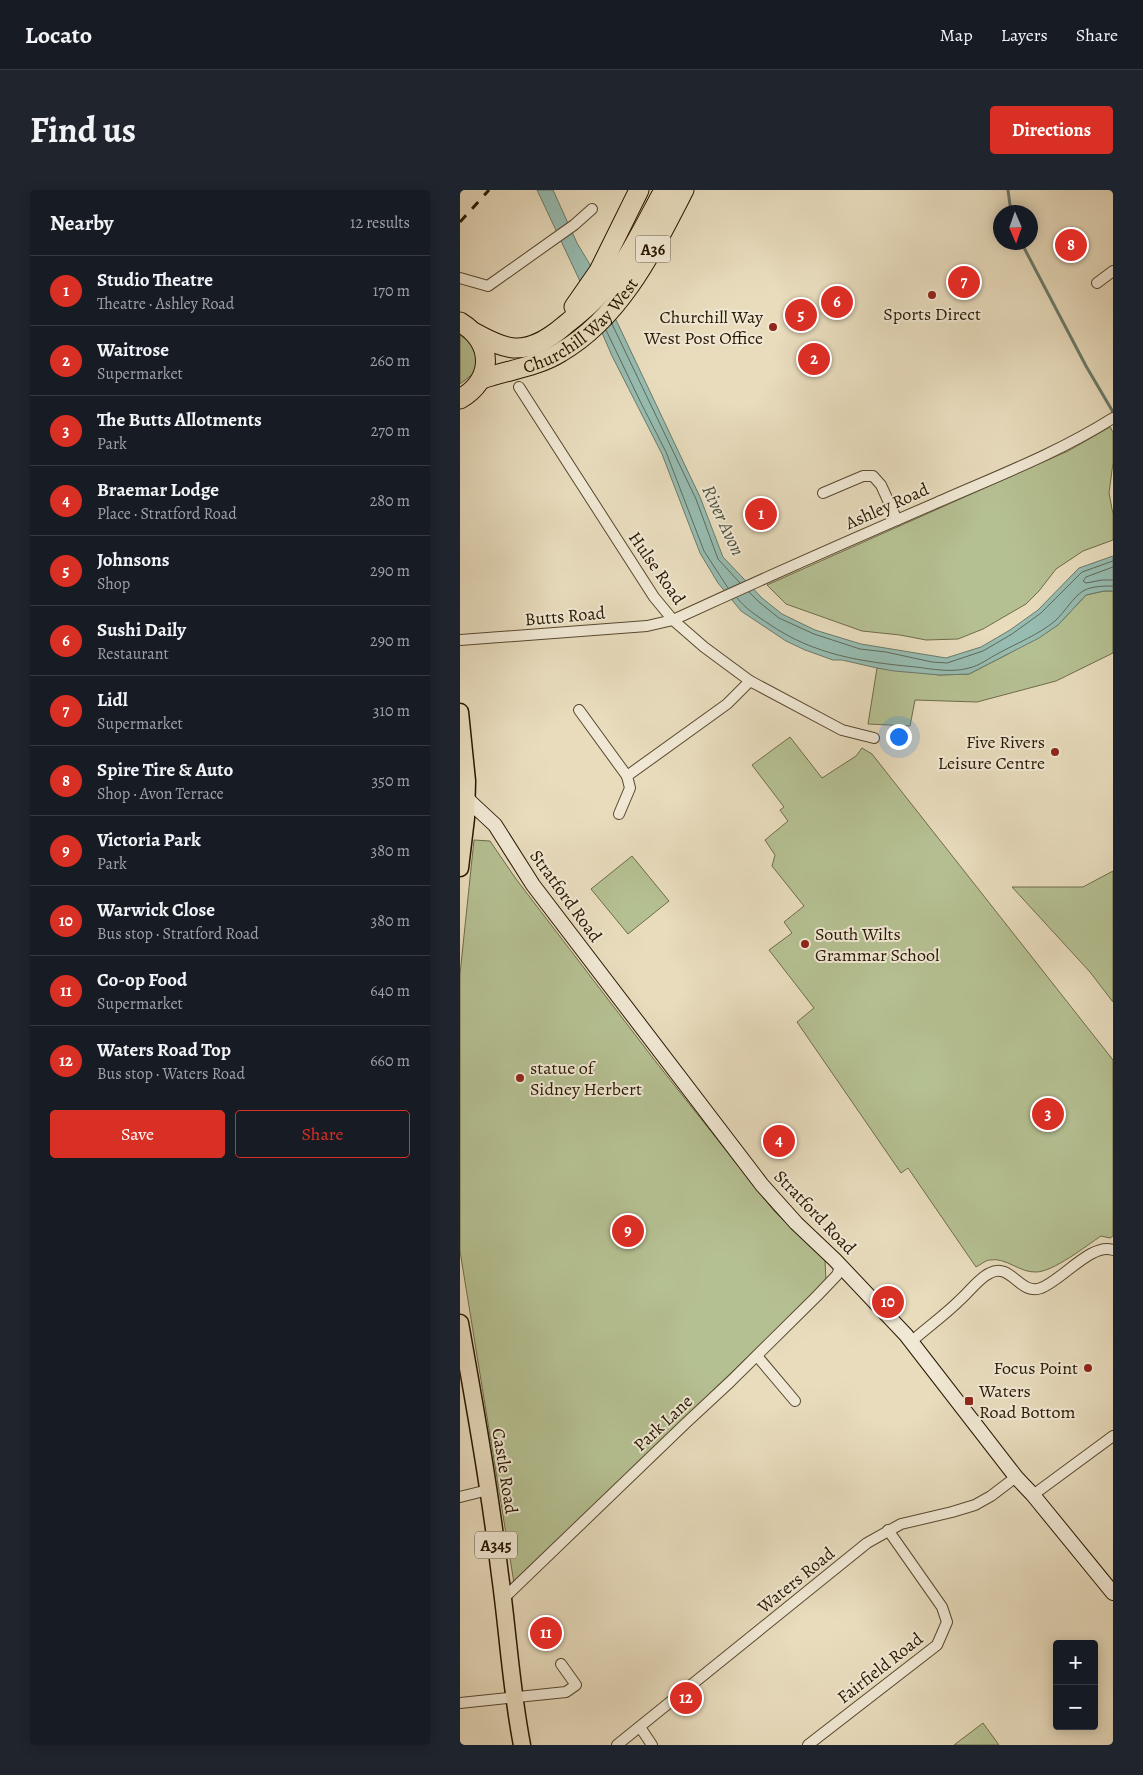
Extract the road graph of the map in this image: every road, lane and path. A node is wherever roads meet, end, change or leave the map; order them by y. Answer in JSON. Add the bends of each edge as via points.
{"nodes":[{"id":1,"x":639,"y":190,"type":"edge"},
{"id":2,"x":664,"y":190,"type":"edge"},
{"id":3,"x":684,"y":190,"type":"edge"},
{"id":4,"x":592,"y":209,"type":"dead end"},
{"id":5,"x":1113,"y":271,"type":"edge"},
{"id":6,"x":604,"y":277,"type":"junction"},
{"id":7,"x":460,"y":278,"type":"edge"},
{"id":8,"x":1097,"y":283,"type":"dead end"},
{"id":9,"x":464,"y":324,"type":"edge"},
{"id":10,"x":519,"y":387,"type":"dead end"},
{"id":11,"x":468,"y":394,"type":"edge"},
{"id":12,"x":1109,"y":420,"type":"edge"},
{"id":13,"x":823,"y":492,"type":"dead end"},
{"id":14,"x":897,"y":520,"type":"junction"},
{"id":15,"x":672,"y":620,"type":"junction"},
{"id":16,"x":460,"y":640,"type":"edge"},
{"id":17,"x":750,"y":681,"type":"junction"},
{"id":18,"x":579,"y":710,"type":"dead end"},
{"id":19,"x":460,"y":712,"type":"edge"},
{"id":20,"x":874,"y":738,"type":"dead end"},
{"id":21,"x":463,"y":765,"type":"edge"},
{"id":22,"x":627,"y":776,"type":"junction"},
{"id":23,"x":467,"y":799,"type":"junction"},
{"id":24,"x":619,"y":814,"type":"dead end"},
{"id":25,"x":460,"y":868,"type":"edge"},
{"id":26,"x":1113,"y":1250,"type":"edge"},
{"id":27,"x":840,"y":1267,"type":"junction"},
{"id":28,"x":460,"y":1323,"type":"edge"},
{"id":29,"x":912,"y":1341,"type":"junction"},
{"id":30,"x":757,"y":1356,"type":"junction"},
{"id":31,"x":795,"y":1401,"type":"dead end"},
{"id":32,"x":1113,"y":1436,"type":"edge"},
{"id":33,"x":1016,"y":1478,"type":"junction"},
{"id":34,"x":488,"y":1490,"type":"junction"},
{"id":35,"x":1033,"y":1495,"type":"junction"},
{"id":36,"x":460,"y":1497,"type":"edge"},
{"id":37,"x":888,"y":1530,"type":"junction"},
{"id":38,"x":1113,"y":1593,"type":"edge"},
{"id":39,"x":503,"y":1599,"type":"junction"},
{"id":40,"x":561,"y":1664,"type":"dead end"},
{"id":41,"x":514,"y":1698,"type":"junction"},
{"id":42,"x":460,"y":1703,"type":"edge"},
{"id":43,"x":640,"y":1727,"type":"junction"},
{"id":44,"x":522,"y":1745,"type":"edge"},
{"id":45,"x":617,"y":1745,"type":"edge"},
{"id":46,"x":652,"y":1745,"type":"edge"},
{"id":47,"x":808,"y":1745,"type":"edge"}],
"edges":[{"from":1,"to":6,"type":"highway"},
{"from":2,"to":6,"type":"highway","name":"Churchill Way West","number":"A36","via":[[627,257]]},
{"from":3,"to":11,"type":"highway","name":"Churchill Way West","number":"A36","via":[[636,277],[595,325],[553,356]]},
{"from":4,"to":7,"type":"street","via":[[488,286]]},
{"from":5,"to":8,"type":"street"},
{"from":6,"to":9,"type":"highway","name":"Churchill Way West","via":[[559,330],[538,343],[512,348]]},
{"from":9,"to":11,"type":"highway","via":[[480,342],[485,356],[485,369]]},
{"from":10,"to":15,"type":"street","name":"Hulse Road"},
{"from":12,"to":14,"type":"street","name":"Ashley Road","via":[[1021,467]]},
{"from":13,"to":14,"type":"street","via":[[863,476],[873,476],[881,485]]},
{"from":14,"to":15,"type":"street","name":"Ashley Road"},
{"from":15,"to":16,"type":"street","name":"Butts Road","via":[[647,626]]},
{"from":15,"to":17,"type":"street","name":"Hulse Road"},
{"from":17,"to":20,"type":"street","name":"Hulse Road","via":[[842,730]]},
{"from":17,"to":22,"type":"street","via":[[727,704]]},
{"from":18,"to":22,"type":"street"},
{"from":19,"to":21,"type":"main road"},
{"from":21,"to":23,"type":"main road"},
{"from":22,"to":24,"type":"street","via":[[630,788]]},
{"from":23,"to":25,"type":"main road"},
{"from":23,"to":27,"type":"street","name":"Stratford Road","via":[[496,825],[533,885],[756,1178]]},
{"from":26,"to":29,"type":"street","via":[[1108,1248],[1092,1253],[1048,1285],[1035,1290],[1025,1287],[1006,1272],[989,1273]]},
{"from":27,"to":29,"type":"street","name":"Stratford Road"},
{"from":27,"to":30,"type":"street","name":"Park Lane","via":[[837,1275]]},
{"from":28,"to":34,"type":"main road","name":"Castle Road","number":"A345"},
{"from":29,"to":33,"type":"street","name":"Stratford Road"},
{"from":30,"to":31,"type":"street"},
{"from":30,"to":39,"type":"street","name":"Park Lane"},
{"from":32,"to":35,"type":"street"},
{"from":33,"to":35,"type":"street","name":"Stratford Road"},
{"from":33,"to":37,"type":"street","name":"Waters Road","via":[[975,1505],[913,1520]]},
{"from":34,"to":36,"type":"street"},
{"from":34,"to":39,"type":"main road","name":"Castle Road","number":"A345"},
{"from":35,"to":38,"type":"street","name":"Stratford Road"},
{"from":37,"to":43,"type":"street","name":"Waters Road","via":[[867,1543]]},
{"from":37,"to":47,"type":"street","name":"Fairfield Road","via":[[942,1607],[948,1622],[937,1645]]},
{"from":39,"to":41,"type":"main road","name":"Castle Road","number":"A345"},
{"from":40,"to":41,"type":"street","via":[[576,1685],[566,1692]]},
{"from":41,"to":42,"type":"street"},
{"from":41,"to":44,"type":"main road","name":"Castle Road","number":"A345"},
{"from":43,"to":45,"type":"street","name":"Waters Road"},
{"from":43,"to":46,"type":"street"}]}
